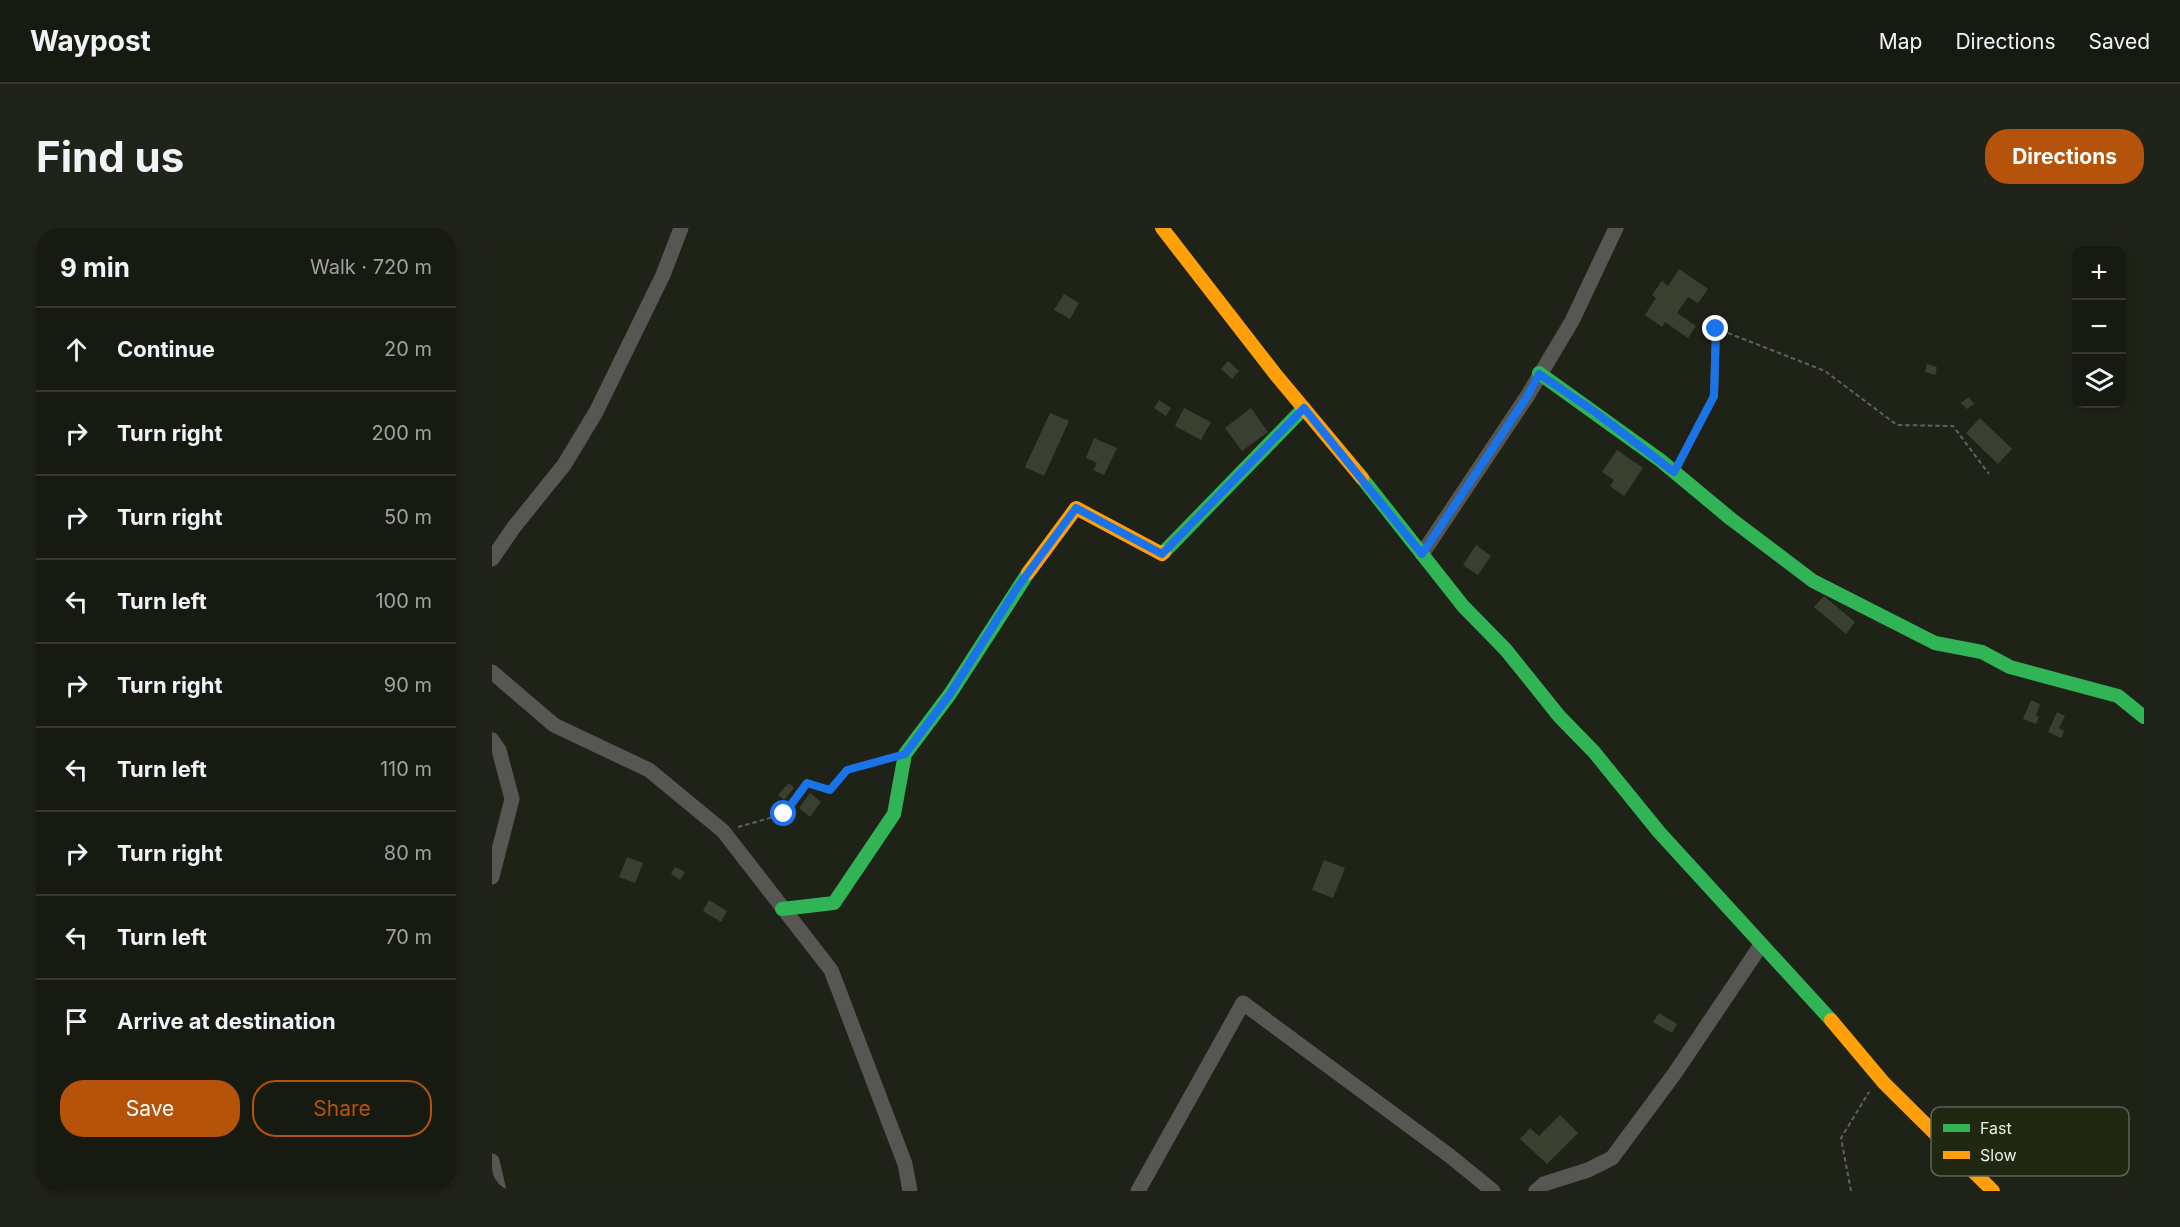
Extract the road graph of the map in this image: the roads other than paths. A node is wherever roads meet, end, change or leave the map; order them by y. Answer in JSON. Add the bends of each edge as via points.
{"nodes":[{"id":1,"x":681,"y":228,"type":"edge"},
{"id":2,"x":1162,"y":228,"type":"edge"},
{"id":3,"x":1616,"y":228,"type":"edge"},
{"id":4,"x":1716,"y":329,"type":"road end"},
{"id":5,"x":1539,"y":374,"type":"junction"},
{"id":6,"x":1304,"y":408,"type":"junction"},
{"id":7,"x":1674,"y":472,"type":"junction"},
{"id":8,"x":1422,"y":554,"type":"junction"},
{"id":9,"x":492,"y":559,"type":"edge"},
{"id":10,"x":492,"y":672,"type":"edge"},
{"id":11,"x":2144,"y":717,"type":"edge"},
{"id":12,"x":492,"y":740,"type":"edge"},
{"id":13,"x":492,"y":877,"type":"edge"},
{"id":14,"x":782,"y":909,"type":"junction"},
{"id":15,"x":1761,"y":945,"type":"junction"},
{"id":16,"x":1931,"y":1129,"type":"edge"},
{"id":17,"x":492,"y":1161,"type":"edge"},
{"id":18,"x":1978,"y":1176,"type":"edge"},
{"id":19,"x":499,"y":1191,"type":"edge"},
{"id":20,"x":910,"y":1191,"type":"edge"},
{"id":21,"x":1138,"y":1191,"type":"edge"},
{"id":22,"x":1493,"y":1191,"type":"edge"},
{"id":23,"x":1536,"y":1191,"type":"edge"},
{"id":24,"x":1993,"y":1191,"type":"edge"}],
"edges":[{"from":1,"to":9,"type":"street","via":[[663,275],[596,412],[564,465]]},
{"from":2,"to":6,"type":"street"},
{"from":3,"to":5,"type":"street","via":[[1572,321]]},
{"from":4,"to":7,"type":"lane","via":[[1714,396]]},
{"from":5,"to":7,"type":"street"},
{"from":5,"to":8,"type":"street"},
{"from":6,"to":8,"type":"street"},
{"from":6,"to":14,"type":"street","via":[[1162,554],[1076,508],[905,754],[894,813],[834,903]]},
{"from":7,"to":11,"type":"street","via":[[1813,581],[1859,605],[1935,643],[1982,652],[2010,667],[2118,696]]},
{"from":8,"to":15,"type":"street","via":[[1463,606],[1506,650],[1659,832]]},
{"from":10,"to":14,"type":"street","via":[[554,725],[649,770],[723,831]]},
{"from":12,"to":13,"type":"street","via":[[499,750],[512,799]]},
{"from":14,"to":20,"type":"street","via":[[831,970],[905,1164]]},
{"from":15,"to":16,"type":"street"},
{"from":15,"to":23,"type":"street","via":[[1676,1073],[1612,1158],[1544,1184]]},
{"from":17,"to":19,"type":"street"},
{"from":18,"to":24,"type":"street"},
{"from":21,"to":22,"type":"street","via":[[1243,1003]]}]}
